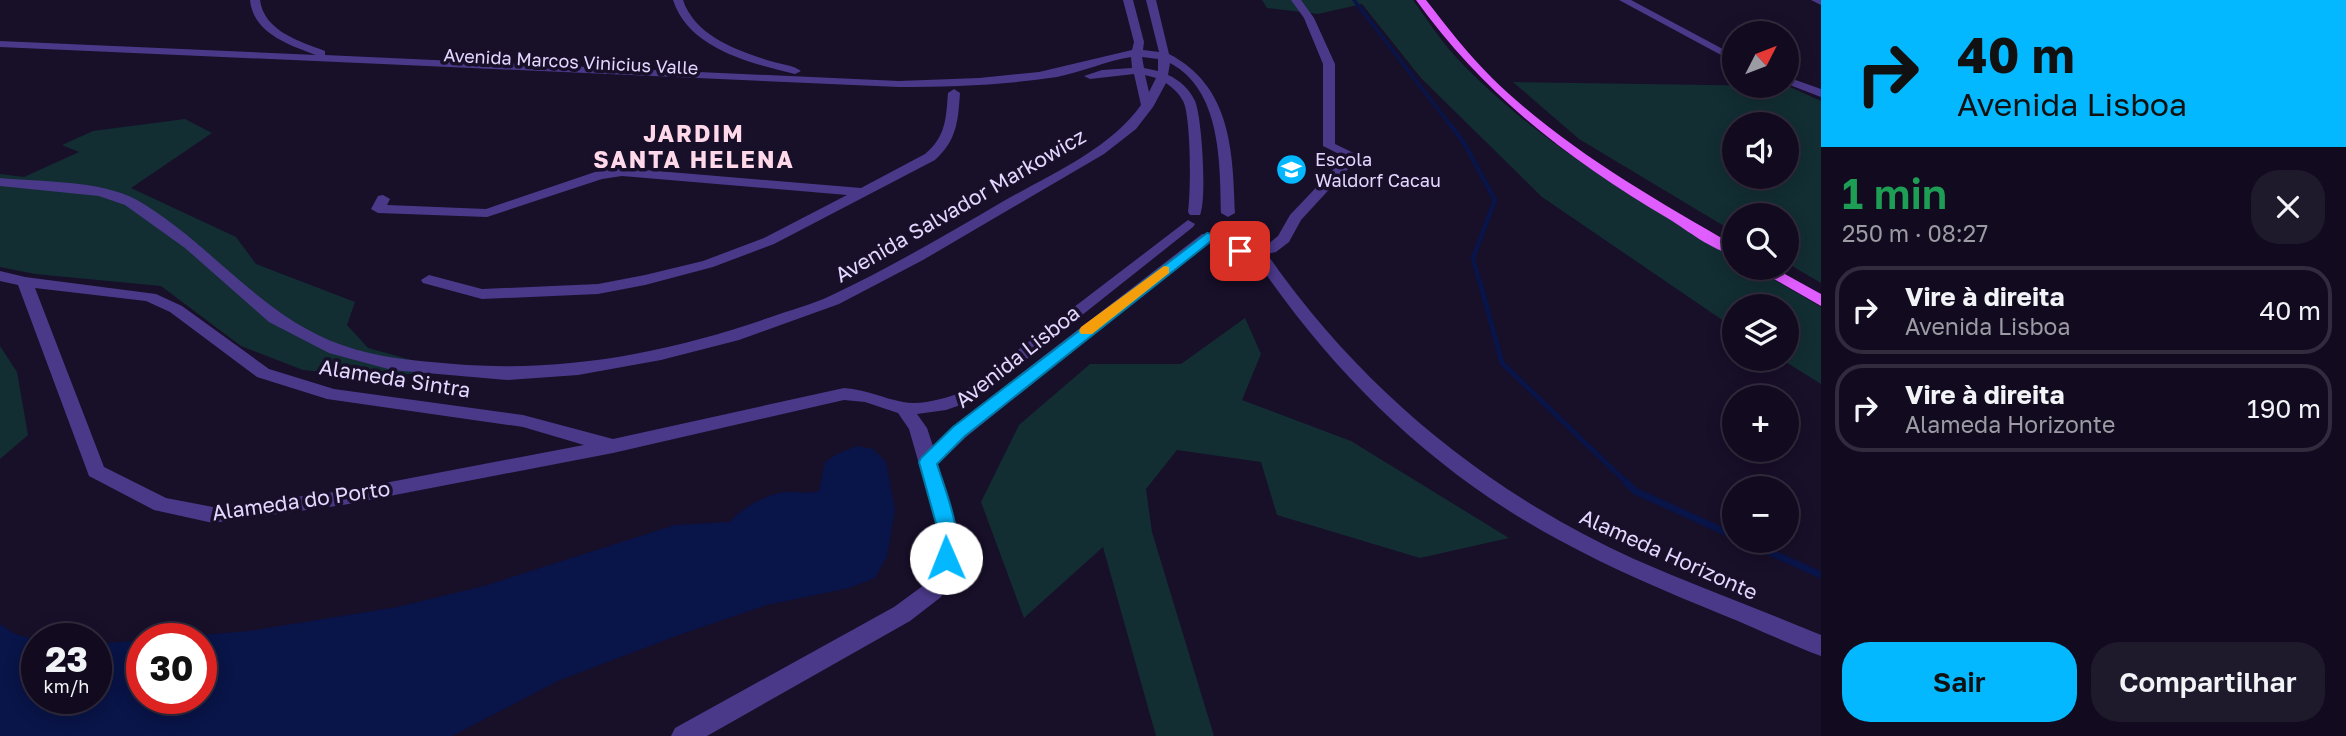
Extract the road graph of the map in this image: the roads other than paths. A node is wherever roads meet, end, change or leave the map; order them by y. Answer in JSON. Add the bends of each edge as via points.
{"nodes":[{"id":1,"x":256,"y":0,"type":"edge"},
{"id":2,"x":678,"y":0,"type":"edge"},
{"id":3,"x":1296,"y":0,"type":"edge"},
{"id":4,"x":1421,"y":0,"type":"edge"},
{"id":5,"x":1434,"y":0,"type":"edge"},
{"id":6,"x":1624,"y":0,"type":"edge"},
{"id":7,"x":1816,"y":0,"type":"edge"},
{"id":8,"x":1821,"y":2,"type":"edge"},
{"id":9,"x":1129,"y":4,"type":"edge"},
{"id":10,"x":1152,"y":4,"type":"edge"},
{"id":11,"x":1138,"y":35,"type":"junction"},
{"id":12,"x":285,"y":40,"type":"junction"},
{"id":13,"x":0,"y":44,"type":"edge"},
{"id":14,"x":0,"y":52,"type":"edge"},
{"id":15,"x":1138,"y":53,"type":"junction"},
{"id":16,"x":1722,"y":53,"type":"edge"},
{"id":17,"x":264,"y":55,"type":"junction"},
{"id":18,"x":1119,"y":55,"type":"junction"},
{"id":19,"x":1164,"y":56,"type":"junction"},
{"id":20,"x":337,"y":59,"type":"junction"},
{"id":21,"x":754,"y":61,"type":"junction"},
{"id":22,"x":1139,"y":72,"type":"junction"},
{"id":23,"x":740,"y":76,"type":"junction"},
{"id":24,"x":1161,"y":76,"type":"junction"},
{"id":25,"x":838,"y":80,"type":"junction"},
{"id":26,"x":1799,"y":85,"type":"edge"},
{"id":27,"x":899,"y":89,"type":"junction"},
{"id":28,"x":954,"y":93,"type":"junction"},
{"id":29,"x":1821,"y":93,"type":"edge"},
{"id":30,"x":1147,"y":107,"type":"junction"},
{"id":31,"x":0,"y":181,"type":"edge"},
{"id":32,"x":865,"y":192,"type":"junction"},
{"id":33,"x":383,"y":199,"type":"dead end"},
{"id":34,"x":1228,"y":213,"type":"junction"},
{"id":35,"x":1191,"y":218,"type":"junction"},
{"id":36,"x":1243,"y":230,"type":"junction"},
{"id":37,"x":1722,"y":235,"type":"edge"},
{"id":38,"x":1217,"y":240,"type":"junction"},
{"id":39,"x":1722,"y":244,"type":"edge"},
{"id":40,"x":1260,"y":256,"type":"junction"},
{"id":41,"x":0,"y":276,"type":"edge"},
{"id":42,"x":1799,"y":278,"type":"edge"},
{"id":43,"x":429,"y":280,"type":"dead end"},
{"id":44,"x":1784,"y":280,"type":"edge"},
{"id":45,"x":25,"y":282,"type":"junction"},
{"id":46,"x":1821,"y":290,"type":"edge"},
{"id":47,"x":1821,"y":301,"type":"edge"},
{"id":48,"x":1083,"y":304,"type":"junction"},
{"id":49,"x":1105,"y":316,"type":"junction"},
{"id":50,"x":904,"y":409,"type":"junction"},
{"id":51,"x":613,"y":446,"type":"junction"},
{"id":52,"x":928,"y":462,"type":"junction"},
{"id":53,"x":1821,"y":646,"type":"edge"},
{"id":54,"x":684,"y":736,"type":"edge"}],
"edges":[{"from":1,"to":12,"type":"street","via":[[255,7],[266,23]]},
{"from":2,"to":21,"type":"street","via":[[693,26]]},
{"from":3,"to":40,"type":"street","via":[[1329,64],[1329,146],[1353,156],[1295,218],[1284,239]]},
{"from":4,"to":39,"type":"main road","via":[[1469,63],[1522,114],[1652,204]]},
{"from":5,"to":37,"type":"main road","via":[[1480,64],[1571,140]]},
{"from":6,"to":16,"type":"street"},
{"from":7,"to":8,"type":"street"},
{"from":9,"to":10,"type":"street","via":[[1141,11]]},
{"from":9,"to":11,"type":"street"},
{"from":10,"to":19,"type":"street","name":"Avenida Salvador Markowicz"},
{"from":11,"to":15,"type":"street"},
{"from":11,"to":18,"type":"street"},
{"from":12,"to":17,"type":"street"},
{"from":12,"to":20,"type":"street"},
{"from":13,"to":17,"type":"street","name":"Avenida Marcos Vinicius Valle"},
{"from":14,"to":27,"type":"street","name":"Avenida Marcos Vinicius Valle"},
{"from":15,"to":18,"type":"street","name":"Avenida Marcos Vinicius Valle"},
{"from":15,"to":19,"type":"street","name":"Avenida Marcos Vinicius Valle"},
{"from":15,"to":22,"type":"street"},
{"from":17,"to":20,"type":"street","name":"Avenida Marcos Vinicius Valle"},
{"from":18,"to":27,"type":"street","name":"Avenida Marcos Vinicius Valle","via":[[1064,72]]},
{"from":19,"to":24,"type":"street","name":"Avenida Salvador Markowicz"},
{"from":19,"to":34,"type":"street","via":[[1193,72],[1208,90],[1223,138]]},
{"from":20,"to":23,"type":"street","name":"Avenida Marcos Vinicius Valle"},
{"from":21,"to":23,"type":"street"},
{"from":21,"to":25,"type":"street"},
{"from":22,"to":24,"type":"street","name":"Avenida Marcos Vinicius Valle"},
{"from":22,"to":28,"type":"street","name":"Avenida Marcos Vinicius Valle","via":[[1112,70],[1035,87]]},
{"from":22,"to":30,"type":"street"},
{"from":23,"to":25,"type":"street","name":"Avenida Marcos Vinicius Valle"},
{"from":24,"to":30,"type":"street","name":"Avenida Salvador Markowicz","via":[[1160,88]]},
{"from":24,"to":35,"type":"street","via":[[1189,99],[1199,188]]},
{"from":25,"to":27,"type":"street","name":"Avenida Marcos Vinicius Valle"},
{"from":26,"to":29,"type":"street"},
{"from":27,"to":28,"type":"street","name":"Avenida Marcos Vinicius Valle"},
{"from":28,"to":32,"type":"street","via":[[946,145]]},
{"from":30,"to":31,"type":"street","name":"Avenida Salvador Markowicz","via":[[1126,131],[1098,151],[918,257],[833,300],[733,336],[661,355],[578,369],[507,374],[392,364],[335,349],[275,318],[190,245],[130,202],[101,192]]},
{"from":32,"to":33,"type":"street","via":[[622,172],[600,175],[487,213],[378,209]]},
{"from":32,"to":43,"type":"street","via":[[769,241],[708,264],[645,280],[598,289],[482,295]]},
{"from":34,"to":35,"type":"street","via":[[1211,209]]},
{"from":34,"to":36,"type":"street","name":"Alameda Horizonte","via":[[1241,221]]},
{"from":35,"to":38,"type":"street","name":"Alameda Horizonte","via":[[1198,234]]},
{"from":35,"to":48,"type":"street","name":"Avenida Lisboa"},
{"from":36,"to":38,"type":"street","name":"Avenida Lisboa","via":[[1235,237]]},
{"from":36,"to":40,"type":"street","name":"Alameda Horizonte"},
{"from":38,"to":40,"type":"street","name":"Alameda Horizonte"},
{"from":38,"to":49,"type":"street","name":"Avenida Lisboa"},
{"from":40,"to":53,"type":"street","name":"Alameda Horizonte","via":[[1339,358],[1394,416],[1459,469],[1538,519],[1625,564]]},
{"from":41,"to":45,"type":"street"},
{"from":42,"to":46,"type":"main road"},
{"from":44,"to":47,"type":"main road"},
{"from":45,"to":51,"type":"street","name":"Alameda Sintra","via":[[150,297],[176,309],[263,373],[332,395],[523,421]]},
{"from":45,"to":51,"type":"street","name":"Alameda do Porto","via":[[96,471],[161,505],[213,515],[239,512],[343,498]]},
{"from":48,"to":49,"type":"street","name":"Avenida Lisboa"},
{"from":48,"to":50,"type":"street","name":"Avenida Lisboa","via":[[969,396]]},
{"from":49,"to":52,"type":"street","name":"Avenida Lisboa"},
{"from":50,"to":51,"type":"street","name":"Alameda do Porto","via":[[867,396],[844,394]]},
{"from":50,"to":52,"type":"street","via":[[918,428]]},
{"from":52,"to":54,"type":"street","via":[[947,527],[946,558],[933,591],[902,614]]}]}
